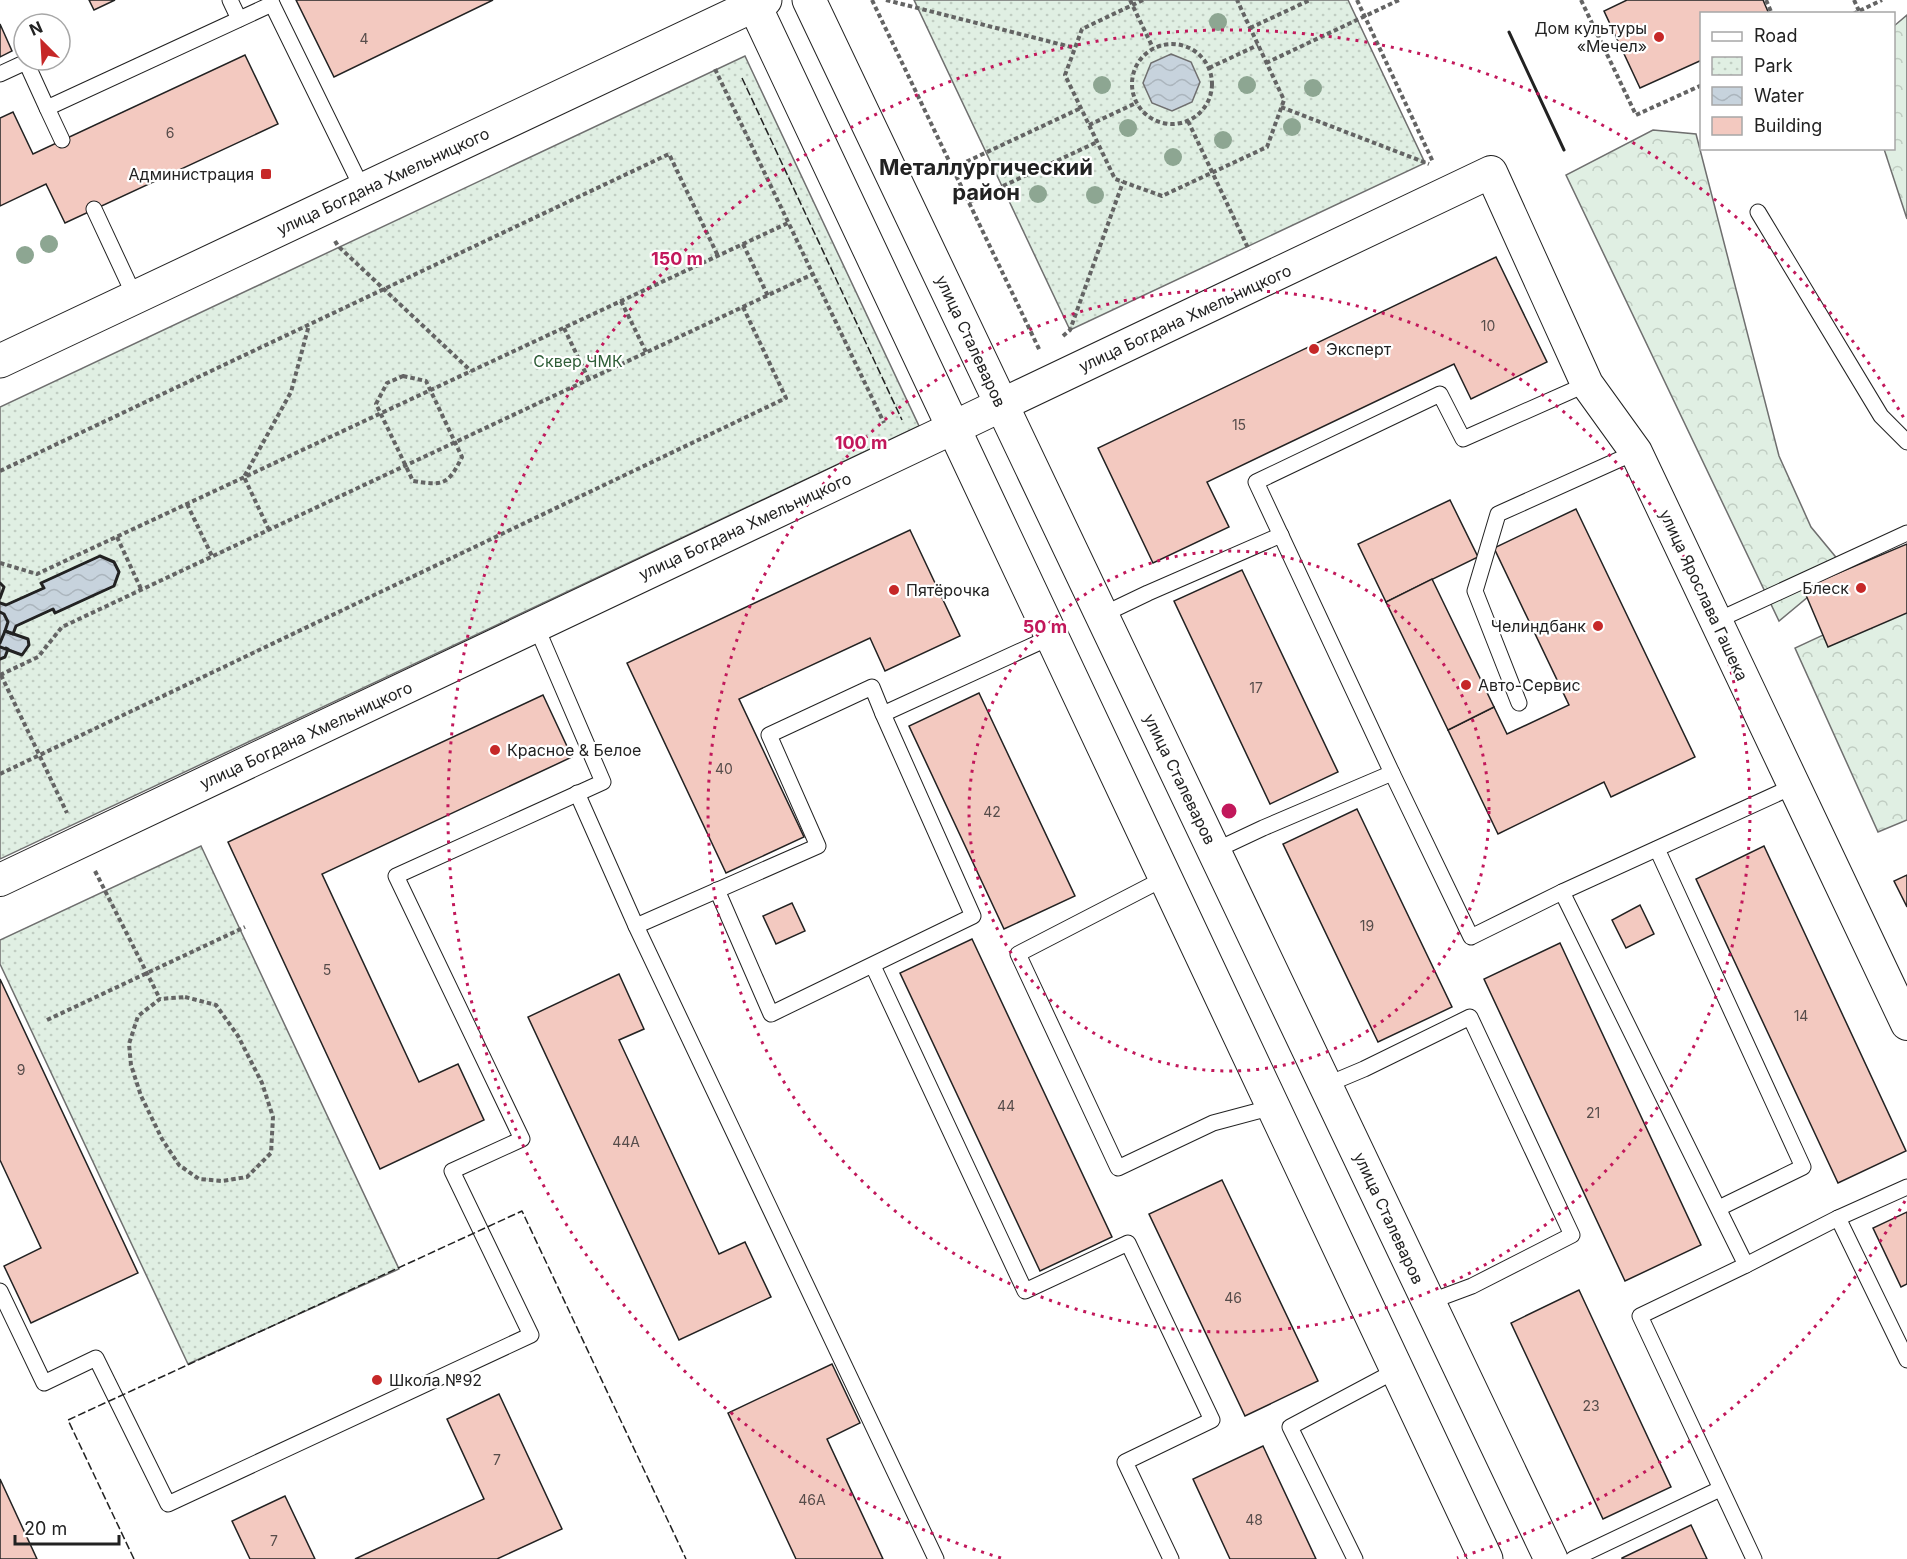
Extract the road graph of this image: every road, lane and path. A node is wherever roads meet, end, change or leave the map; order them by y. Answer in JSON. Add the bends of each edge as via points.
{"nodes":[{"id":1,"x":230,"y":0,"type":"edge"},
{"id":2,"x":809,"y":0,"type":"edge"},
{"id":3,"x":872,"y":0,"type":"edge"},
{"id":4,"x":886,"y":0,"type":"edge"},
{"id":5,"x":1143,"y":0,"type":"edge"},
{"id":6,"x":1237,"y":0,"type":"edge"},
{"id":7,"x":1310,"y":0,"type":"edge"},
{"id":8,"x":1357,"y":0,"type":"edge"},
{"id":9,"x":1399,"y":0,"type":"edge"},
{"id":10,"x":1581,"y":0,"type":"edge"},
{"id":11,"x":1854,"y":0,"type":"edge"},
{"id":12,"x":1882,"y":0,"type":"edge"},
{"id":13,"x":271,"y":2,"type":"edge"},
{"id":14,"x":757,"y":2,"type":"edge"},
{"id":15,"x":1131,"y":2,"type":"edge"},
{"id":16,"x":1859,"y":11,"type":"joint"},
{"id":17,"x":1365,"y":16,"type":"junction"},
{"id":18,"x":239,"y":19,"type":"junction"},
{"id":19,"x":1250,"y":28,"type":"junction"},
{"id":20,"x":1258,"y":45,"type":"junction"},
{"id":21,"x":1075,"y":48,"type":"junction"},
{"id":22,"x":1153,"y":48,"type":"junction"},
{"id":23,"x":1266,"y":63,"type":"junction"},
{"id":24,"x":1209,"y":68,"type":"junction"},
{"id":25,"x":715,"y":69,"type":"dead end"},
{"id":26,"x":0,"y":74,"type":"edge"},
{"id":27,"x":1700,"y":84,"type":"edge"},
{"id":28,"x":1136,"y":103,"type":"junction"},
{"id":29,"x":1281,"y":107,"type":"junction"},
{"id":30,"x":47,"y":108,"type":"junction"},
{"id":31,"x":1081,"y":108,"type":"junction"},
{"id":32,"x":1188,"y":121,"type":"junction"},
{"id":33,"x":1089,"y":125,"type":"junction"},
{"id":34,"x":63,"y":141,"type":"dead end"},
{"id":35,"x":1097,"y":142,"type":"junction"},
{"id":36,"x":1435,"y":166,"type":"junction"},
{"id":37,"x":953,"y":168,"type":"junction"},
{"id":38,"x":1425,"y":171,"type":"dead end"},
{"id":39,"x":1212,"y":172,"type":"junction"},
{"id":40,"x":1491,"y":172,"type":"joint"},
{"id":41,"x":1124,"y":182,"type":"junction"},
{"id":42,"x":363,"y":190,"type":"junction"},
{"id":43,"x":969,"y":202,"type":"junction"},
{"id":44,"x":94,"y":209,"type":"dead end"},
{"id":45,"x":320,"y":211,"type":"junction"},
{"id":46,"x":1758,"y":212,"type":"dead end"},
{"id":47,"x":789,"y":223,"type":"junction"},
{"id":48,"x":743,"y":244,"type":"junction"},
{"id":49,"x":718,"y":256,"type":"junction"},
{"id":50,"x":813,"y":274,"type":"junction"},
{"id":51,"x":1264,"y":280,"type":"junction"},
{"id":52,"x":383,"y":290,"type":"junction"},
{"id":53,"x":768,"y":296,"type":"junction"},
{"id":54,"x":135,"y":297,"type":"junction"},
{"id":55,"x":621,"y":301,"type":"junction"},
{"id":56,"x":743,"y":307,"type":"junction"},
{"id":57,"x":309,"y":324,"type":"junction"},
{"id":58,"x":564,"y":328,"type":"junction"},
{"id":59,"x":1072,"y":338,"type":"dead end"},
{"id":60,"x":1055,"y":342,"type":"dead end"},
{"id":61,"x":1062,"y":343,"type":"dead end"},
{"id":62,"x":1050,"y":348,"type":"dead end"},
{"id":63,"x":646,"y":352,"type":"junction"},
{"id":64,"x":0,"y":361,"type":"edge"},
{"id":65,"x":471,"y":371,"type":"junction"},
{"id":66,"x":589,"y":380,"type":"junction"},
{"id":67,"x":1587,"y":384,"type":"junction"},
{"id":68,"x":430,"y":390,"type":"junction"},
{"id":69,"x":1001,"y":405,"type":"junction"},
{"id":70,"x":381,"y":414,"type":"junction"},
{"id":71,"x":953,"y":428,"type":"junction"},
{"id":72,"x":455,"y":442,"type":"junction"},
{"id":73,"x":1907,"y":442,"type":"edge"},
{"id":74,"x":1636,"y":452,"type":"junction"},
{"id":75,"x":899,"y":453,"type":"junction"},
{"id":76,"x":406,"y":465,"type":"junction"},
{"id":77,"x":0,"y":471,"type":"edge"},
{"id":78,"x":244,"y":477,"type":"junction"},
{"id":79,"x":187,"y":504,"type":"junction"},
{"id":80,"x":269,"y":530,"type":"junction"},
{"id":81,"x":1907,"y":532,"type":"edge"},
{"id":82,"x":1281,"y":535,"type":"junction"},
{"id":83,"x":117,"y":537,"type":"junction"},
{"id":84,"x":212,"y":556,"type":"junction"},
{"id":85,"x":0,"y":563,"type":"edge"},
{"id":86,"x":141,"y":589,"type":"junction"},
{"id":87,"x":1102,"y":615,"type":"junction"},
{"id":88,"x":1716,"y":621,"type":"junction"},
{"id":89,"x":536,"y":626,"type":"junction"},
{"id":90,"x":1052,"y":637,"type":"junction"},
{"id":91,"x":1,"y":675,"type":"edge"},
{"id":92,"x":15,"y":702,"type":"dead end"},
{"id":93,"x":1519,"y":703,"type":"dead end"},
{"id":94,"x":883,"y":714,"type":"junction"},
{"id":95,"x":1392,"y":773,"type":"junction"},
{"id":96,"x":0,"y":774,"type":"edge"},
{"id":97,"x":1794,"y":786,"type":"junction"},
{"id":98,"x":577,"y":793,"type":"junction"},
{"id":99,"x":1657,"y":849,"type":"junction"},
{"id":100,"x":1214,"y":851,"type":"junction"},
{"id":101,"x":1165,"y":878,"type":"junction"},
{"id":102,"x":0,"y":880,"type":"edge"},
{"id":103,"x":717,"y":890,"type":"junction"},
{"id":104,"x":1562,"y":892,"type":"junction"},
{"id":105,"x":245,"y":927,"type":"dead end"},
{"id":106,"x":636,"y":927,"type":"junction"},
{"id":107,"x":873,"y":966,"type":"junction"},
{"id":108,"x":47,"y":1020,"type":"dead end"},
{"id":109,"x":1907,"y":1024,"type":"edge"},
{"id":110,"x":1326,"y":1085,"type":"junction"},
{"id":111,"x":1273,"y":1107,"type":"junction"},
{"id":112,"x":247,"y":1177,"type":"joint"},
{"id":113,"x":1907,"y":1187,"type":"edge"},
{"id":114,"x":1719,"y":1208,"type":"junction"},
{"id":115,"x":1838,"y":1218,"type":"junction"},
{"id":116,"x":1746,"y":1265,"type":"junction"},
{"id":117,"x":0,"y":1291,"type":"edge"},
{"id":118,"x":1429,"y":1302,"type":"junction"},
{"id":119,"x":1907,"y":1360,"type":"edge"},
{"id":120,"x":1397,"y":1370,"type":"junction"},
{"id":121,"x":1720,"y":1489,"type":"junction"},
{"id":122,"x":936,"y":1559,"type":"edge"},
{"id":123,"x":1171,"y":1559,"type":"edge"},
{"id":124,"x":1355,"y":1559,"type":"edge"},
{"id":125,"x":1486,"y":1559,"type":"edge"},
{"id":126,"x":1551,"y":1559,"type":"edge"},
{"id":127,"x":1573,"y":1559,"type":"edge"},
{"id":128,"x":1754,"y":1559,"type":"edge"}],
"edges":[{"from":1,"to":18,"type":"lane"},
{"from":2,"to":69,"type":"main road","name":"улица Сталеваров"},
{"from":3,"to":37,"type":"path"},
{"from":4,"to":21,"type":"path"},
{"from":5,"to":15,"type":"path"},
{"from":6,"to":19,"type":"path"},
{"from":7,"to":19,"type":"path"},
{"from":8,"to":17,"type":"path"},
{"from":9,"to":17,"type":"path"},
{"from":10,"to":27,"type":"path","via":[[1636,115]]},
{"from":11,"to":16,"type":"path"},
{"from":12,"to":16,"type":"path"},
{"from":13,"to":18,"type":"lane"},
{"from":13,"to":42,"type":"lane"},
{"from":14,"to":42,"type":"main road","name":"улица Богдана Хмельницкого"},
{"from":14,"to":71,"type":"main road"},
{"from":15,"to":21,"type":"path","via":[[1082,28]]},
{"from":15,"to":22,"type":"path"},
{"from":17,"to":23,"type":"path"},
{"from":17,"to":36,"type":"path"},
{"from":18,"to":30,"type":"lane"},
{"from":19,"to":20,"type":"path"},
{"from":20,"to":23,"type":"path"},
{"from":20,"to":24,"type":"path"},
{"from":21,"to":31,"type":"path","via":[[1065,75]]},
{"from":22,"to":24,"type":"path","via":[[1175,43],[1196,51]]},
{"from":22,"to":28,"type":"path","via":[[1137,62],[1131,82]]},
{"from":23,"to":29,"type":"path","via":[[1284,100]]},
{"from":24,"to":32,"type":"path","via":[[1212,89],[1204,108]]},
{"from":25,"to":47,"type":"path"},
{"from":26,"to":30,"type":"lane","via":[[26,62]]},
{"from":28,"to":32,"type":"path","via":[[1149,117],[1168,124]]},
{"from":28,"to":33,"type":"path"},
{"from":29,"to":36,"type":"path"},
{"from":29,"to":39,"type":"path","via":[[1267,147]]},
{"from":30,"to":34,"type":"lane"},
{"from":31,"to":33,"type":"path"},
{"from":31,"to":37,"type":"path"},
{"from":32,"to":39,"type":"path"},
{"from":33,"to":35,"type":"path"},
{"from":35,"to":41,"type":"path","via":[[1115,179]]},
{"from":35,"to":43,"type":"path"},
{"from":36,"to":38,"type":"path"},
{"from":37,"to":43,"type":"path"},
{"from":39,"to":41,"type":"path","via":[[1162,196]]},
{"from":39,"to":51,"type":"path"},
{"from":40,"to":51,"type":"street","name":"улица Богдана Хмельницкого"},
{"from":40,"to":67,"type":"street","name":"улица Ярослава Гашека"},
{"from":41,"to":60,"type":"path","via":[[1070,330]]},
{"from":42,"to":45,"type":"main road","name":"улица Богдана Хмельницкого"},
{"from":43,"to":62,"type":"path","via":[[1041,353]]},
{"from":44,"to":54,"type":"lane"},
{"from":45,"to":52,"type":"path","via":[[338,246]]},
{"from":45,"to":54,"type":"main road","name":"улица Богдана Хмельницкого"},
{"from":46,"to":73,"type":"lane","via":[[1881,416]]},
{"from":47,"to":48,"type":"path"},
{"from":47,"to":50,"type":"path"},
{"from":48,"to":49,"type":"path"},
{"from":48,"to":53,"type":"path"},
{"from":49,"to":52,"type":"path","via":[[669,154]]},
{"from":49,"to":55,"type":"path"},
{"from":50,"to":53,"type":"path"},
{"from":50,"to":75,"type":"path"},
{"from":51,"to":69,"type":"street","name":"улица Богдана Хмельницкого"},
{"from":52,"to":57,"type":"path"},
{"from":52,"to":65,"type":"path"},
{"from":53,"to":56,"type":"path"},
{"from":54,"to":64,"type":"main road","name":"улица Богдана Хмельницкого"},
{"from":55,"to":58,"type":"path"},
{"from":55,"to":63,"type":"path"},
{"from":56,"to":63,"type":"path"},
{"from":56,"to":96,"type":"path","via":[[786,398]]},
{"from":57,"to":77,"type":"path"},
{"from":57,"to":78,"type":"path","via":[[291,392]]},
{"from":58,"to":65,"type":"path"},
{"from":58,"to":66,"type":"path"},
{"from":59,"to":61,"type":"path"},
{"from":63,"to":66,"type":"path"},
{"from":65,"to":68,"type":"path"},
{"from":66,"to":72,"type":"path"},
{"from":67,"to":74,"type":"street","name":"улица Ярослава Гашека"},
{"from":67,"to":82,"type":"lane","via":[[1463,439],[1440,394],[1256,482]]},
{"from":68,"to":70,"type":"path"},
{"from":68,"to":70,"type":"path","via":[[426,381],[403,376],[387,383],[376,404]]},
{"from":68,"to":72,"type":"path"},
{"from":69,"to":71,"type":"main road","name":"улица Богдана Хмельницкого"},
{"from":69,"to":87,"type":"main road","name":"улица Сталеваров"},
{"from":70,"to":76,"type":"path"},
{"from":70,"to":78,"type":"path"},
{"from":71,"to":75,"type":"street","name":"улица Богдана Хмельницкого"},
{"from":71,"to":90,"type":"main road"},
{"from":72,"to":76,"type":"path"},
{"from":72,"to":76,"type":"path","via":[[462,457],[452,477],[435,485],[413,481]]},
{"from":74,"to":88,"type":"street","name":"улица Ярослава Гашека"},
{"from":74,"to":93,"type":"lane","via":[[1498,514],[1474,591]]},
{"from":75,"to":89,"type":"street","name":"улица Богдана Хмельницкого"},
{"from":76,"to":80,"type":"path"},
{"from":78,"to":79,"type":"path"},
{"from":78,"to":80,"type":"path"},
{"from":79,"to":83,"type":"path"},
{"from":79,"to":84,"type":"path"},
{"from":80,"to":84,"type":"path"},
{"from":81,"to":88,"type":"lane"},
{"from":82,"to":87,"type":"lane"},
{"from":82,"to":95,"type":"lane"},
{"from":83,"to":85,"type":"path","via":[[37,574]]},
{"from":83,"to":86,"type":"path"},
{"from":84,"to":86,"type":"path"},
{"from":86,"to":91,"type":"path","via":[[62,627],[38,657]]},
{"from":87,"to":100,"type":"main road","name":"улица Сталеваров"},
{"from":88,"to":97,"type":"street","name":"улица Ярослава Гашека"},
{"from":89,"to":98,"type":"lane","via":[[603,782]]},
{"from":89,"to":102,"type":"street","name":"улица Богдана Хмельницкого"},
{"from":90,"to":94,"type":"lane"},
{"from":90,"to":101,"type":"main road"},
{"from":91,"to":92,"type":"path"},
{"from":94,"to":103,"type":"lane","via":[[872,687],[769,735],[818,846]]},
{"from":94,"to":107,"type":"lane","via":[[974,916]]},
{"from":95,"to":100,"type":"lane"},
{"from":95,"to":104,"type":"lane","via":[[1471,937]]},
{"from":97,"to":99,"type":"lane"},
{"from":97,"to":109,"type":"street","name":"улица Ярослава Гашека"},
{"from":98,"to":106,"type":"lane"},
{"from":98,"to":117,"type":"lane","via":[[396,876],[522,1139],[452,1171],[531,1335],[168,1504],[96,1358],[44,1383]]},
{"from":99,"to":104,"type":"lane"},
{"from":99,"to":114,"type":"lane","via":[[1803,1167]]},
{"from":100,"to":110,"type":"main road","name":"улица Сталеваров"},
{"from":101,"to":111,"type":"main road"},
{"from":101,"to":111,"type":"lane","via":[[1018,954],[1118,1168],[1213,1123]]},
{"from":103,"to":106,"type":"lane"},
{"from":103,"to":107,"type":"lane","via":[[771,1014]]},
{"from":104,"to":114,"type":"lane"},
{"from":105,"to":108,"type":"path"},
{"from":106,"to":122,"type":"lane"},
{"from":107,"to":123,"type":"lane","via":[[1025,1291],[1128,1243],[1212,1420],[1125,1462]]},
{"from":110,"to":118,"type":"main road","name":"улица Сталеваров"},
{"from":110,"to":118,"type":"lane","via":[[1470,1017],[1572,1235],[1472,1287]]},
{"from":111,"to":120,"type":"main road"},
{"from":112,"to":112,"type":"path","via":[[272,1153],[273,1117],[262,1083],[238,1036],[216,1005],[184,998],[160,999],[138,1016],[129,1044],[141,1096],[162,1139],[179,1165],[199,1179]]},
{"from":113,"to":115,"type":"lane"},
{"from":114,"to":116,"type":"lane"},
{"from":115,"to":116,"type":"lane"},
{"from":115,"to":119,"type":"lane"},
{"from":116,"to":121,"type":"lane","via":[[1640,1316]]},
{"from":118,"to":126,"type":"main road","name":"улица Сталеваров"},
{"from":120,"to":124,"type":"lane","via":[[1290,1426]]},
{"from":120,"to":125,"type":"main road"},
{"from":121,"to":127,"type":"lane"},
{"from":121,"to":128,"type":"lane"}]}
